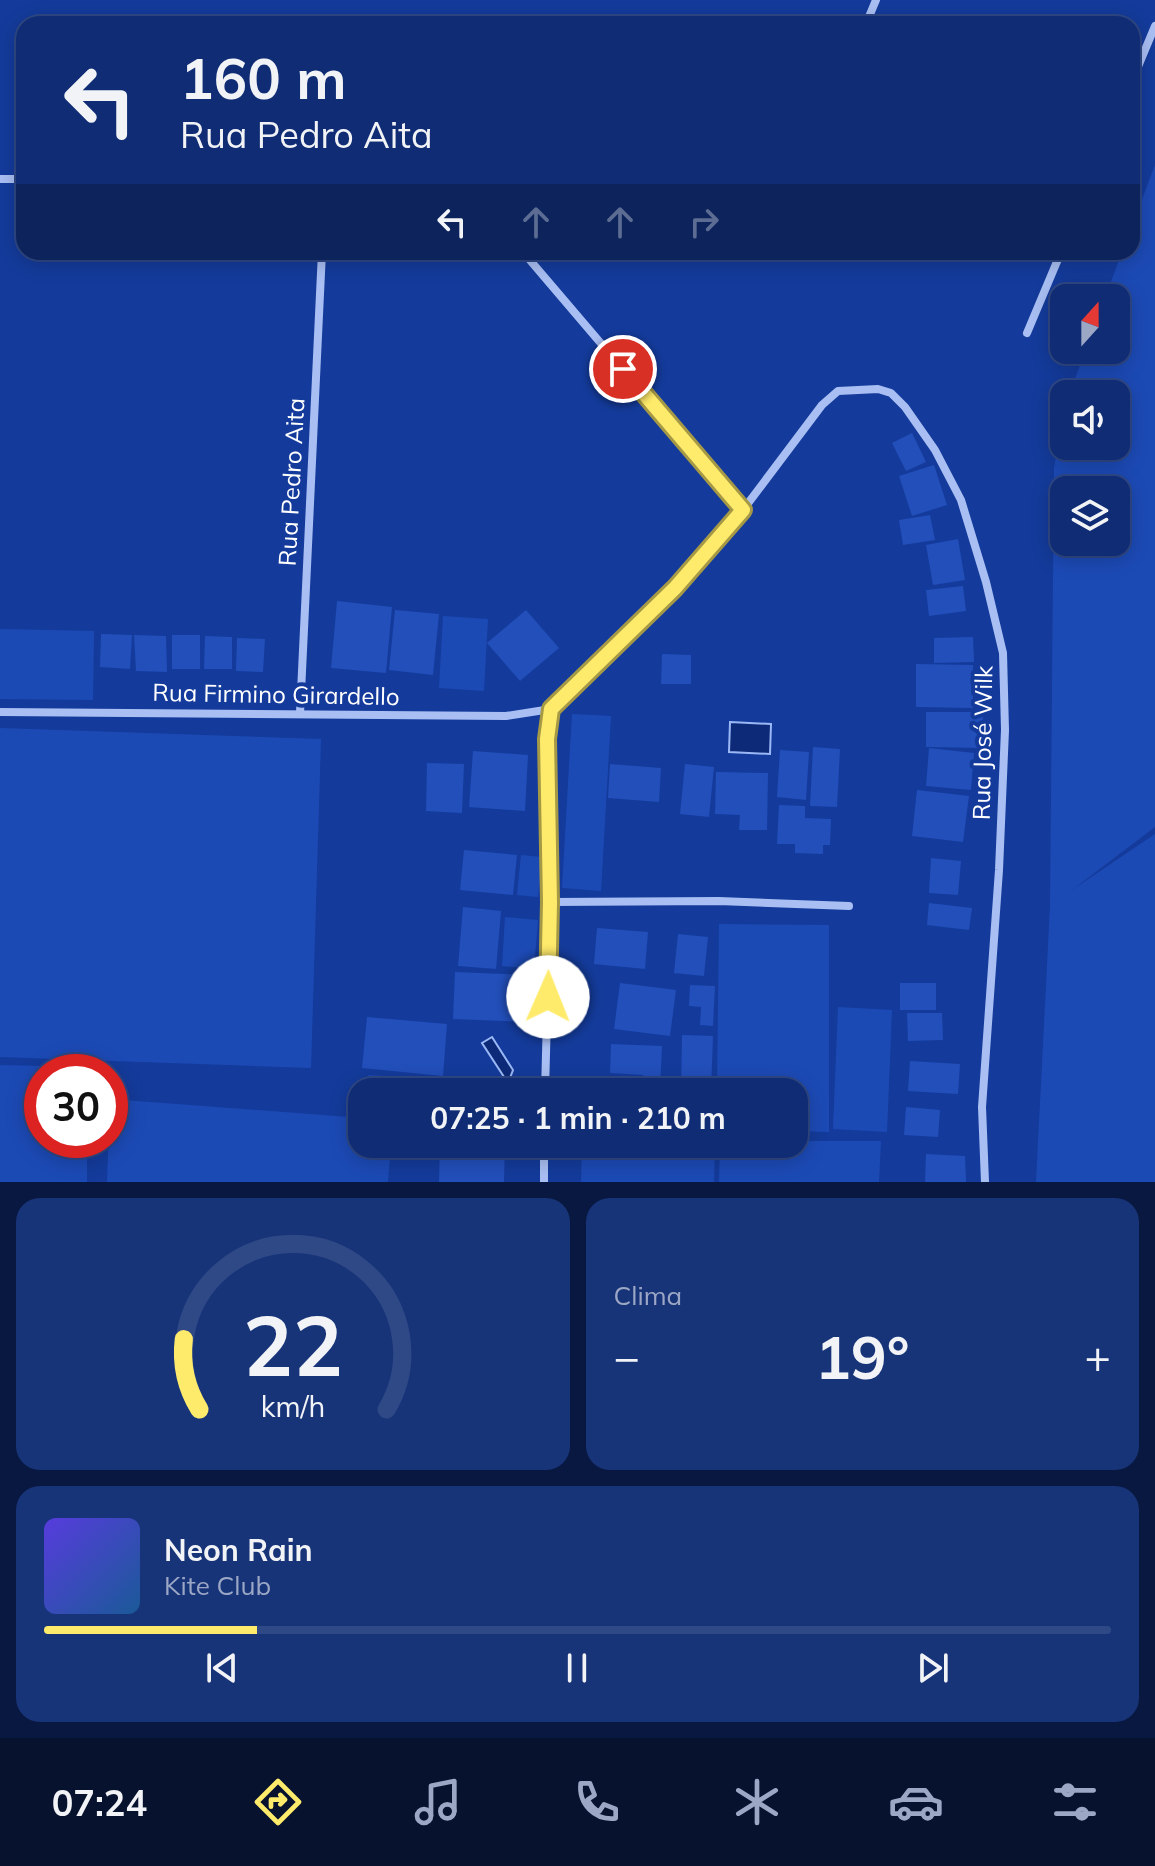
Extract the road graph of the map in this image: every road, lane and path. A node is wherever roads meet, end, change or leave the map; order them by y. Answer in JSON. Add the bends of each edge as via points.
{"nodes":[{"id":1,"x":1155,"y":26,"type":"edge"},
{"id":2,"x":1140,"y":62,"type":"edge"},
{"id":3,"x":322,"y":260,"type":"edge"},
{"id":4,"x":530,"y":260,"type":"edge"},
{"id":5,"x":1058,"y":260,"type":"edge"},
{"id":6,"x":1027,"y":333,"type":"dead end"},
{"id":7,"x":743,"y":510,"type":"junction"},
{"id":8,"x":551,"y":709,"type":"junction"},
{"id":9,"x":0,"y":712,"type":"edge"},
{"id":10,"x":300,"y":713,"type":"junction"},
{"id":11,"x":550,"y":902,"type":"junction"},
{"id":12,"x":849,"y":906,"type":"dead end"},
{"id":13,"x":545,"y":1078,"type":"edge"},
{"id":14,"x":544,"y":1158,"type":"edge"},
{"id":15,"x":544,"y":1182,"type":"edge"},
{"id":16,"x":985,"y":1182,"type":"edge"}],
"edges":[{"from":1,"to":2,"type":"street"},
{"from":3,"to":10,"type":"street","name":"Rua Pedro Aita"},
{"from":4,"to":7,"type":"street"},
{"from":5,"to":6,"type":"street"},
{"from":7,"to":8,"type":"street","via":[[675,588]]},
{"from":7,"to":16,"type":"street","name":"Rua José Wilk","via":[[822,405],[838,391],[855,389],[891,393],[905,407],[961,500],[1003,653],[999,870],[982,1107]]},
{"from":8,"to":10,"type":"street","name":"Rua Firmino Girardello","via":[[506,716]]},
{"from":8,"to":11,"type":"street"},
{"from":9,"to":10,"type":"street","name":"Rua Firmino Girardello"},
{"from":11,"to":12,"type":"street"},
{"from":11,"to":13,"type":"street"},
{"from":14,"to":15,"type":"street"}]}
